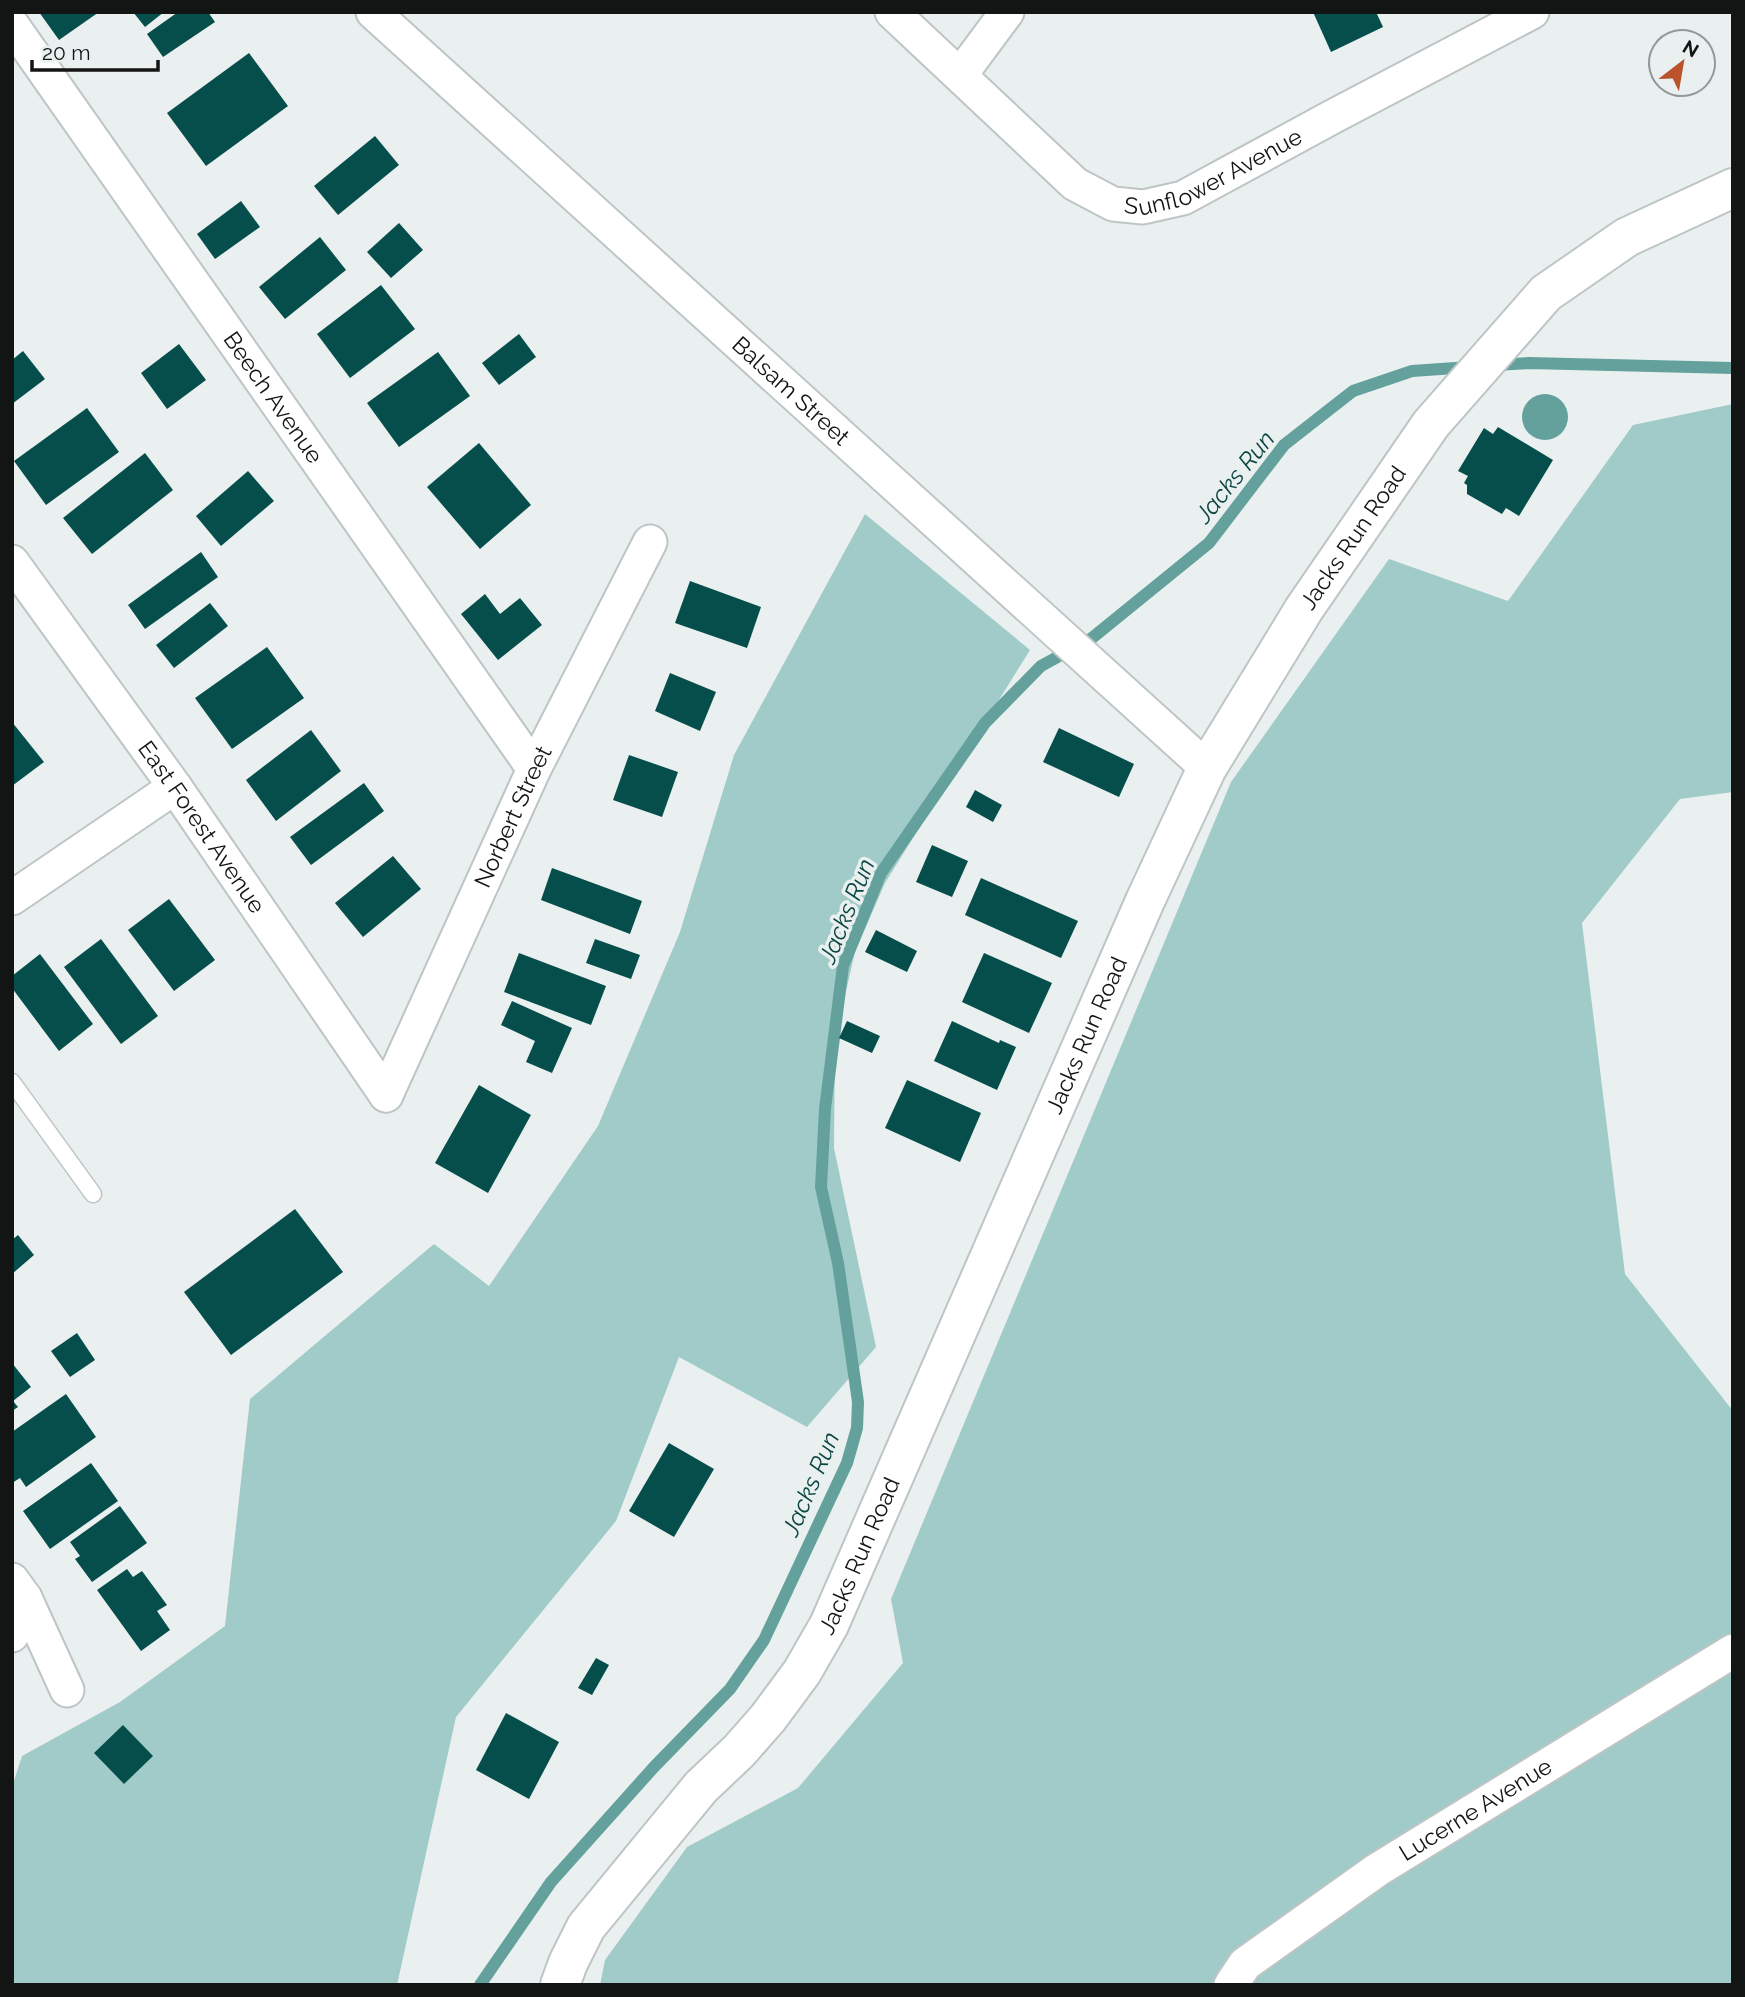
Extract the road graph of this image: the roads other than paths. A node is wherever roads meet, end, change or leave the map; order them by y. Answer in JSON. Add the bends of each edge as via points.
{"nodes":[{"id":1,"x":373,"y":12,"type":"edge"},
{"id":2,"x":892,"y":12,"type":"edge"},
{"id":3,"x":1007,"y":12,"type":"edge"},
{"id":4,"x":1532,"y":12,"type":"edge"},
{"id":5,"x":12,"y":25,"type":"edge"},
{"id":6,"x":961,"y":74,"type":"junction"},
{"id":7,"x":1733,"y":188,"type":"edge"},
{"id":8,"x":650,"y":542,"type":"dead end"},
{"id":9,"x":12,"y":562,"type":"edge"},
{"id":10,"x":1207,"y":768,"type":"junction"},
{"id":11,"x":534,"y":769,"type":"junction"},
{"id":12,"x":174,"y":787,"type":"junction"},
{"id":13,"x":12,"y":898,"type":"edge"},
{"id":14,"x":12,"y":1082,"type":"edge"},
{"id":15,"x":386,"y":1096,"type":"joint"},
{"id":16,"x":93,"y":1195,"type":"dead end"},
{"id":17,"x":19,"y":1589,"type":"edge"},
{"id":18,"x":12,"y":1635,"type":"edge"},
{"id":19,"x":1733,"y":1651,"type":"edge"},
{"id":20,"x":67,"y":1690,"type":"dead end"},
{"id":21,"x":560,"y":1985,"type":"edge"},
{"id":22,"x":1231,"y":1985,"type":"edge"}],
"edges":[{"from":1,"to":10,"type":"street","name":"Balsam Street"},
{"from":2,"to":6,"type":"street","name":"Sunflower Avenue"},
{"from":3,"to":6,"type":"street"},
{"from":4,"to":6,"type":"street","name":"Sunflower Avenue","via":[[1184,198],[1143,206],[1113,204],[1075,184]]},
{"from":5,"to":11,"type":"street","name":"Beech Avenue"},
{"from":7,"to":10,"type":"street","name":"Jacks Run Road","via":[[1627,237],[1546,293],[1431,424],[1304,609]]},
{"from":8,"to":11,"type":"street","name":"Norbert Street"},
{"from":9,"to":12,"type":"street","name":"East Forest Avenue"},
{"from":10,"to":21,"type":"street","name":"Jacks Run Road","via":[[829,1625],[768,1718],[701,1787],[586,1927]]},
{"from":11,"to":15,"type":"street","name":"Norbert Street"},
{"from":12,"to":13,"type":"street"},
{"from":12,"to":15,"type":"street","name":"East Forest Avenue"},
{"from":14,"to":16,"type":"lane"},
{"from":17,"to":18,"type":"street"},
{"from":17,"to":20,"type":"street"},
{"from":19,"to":22,"type":"street","name":"Lucerne Avenue","via":[[1377,1870],[1245,1964]]}]}
